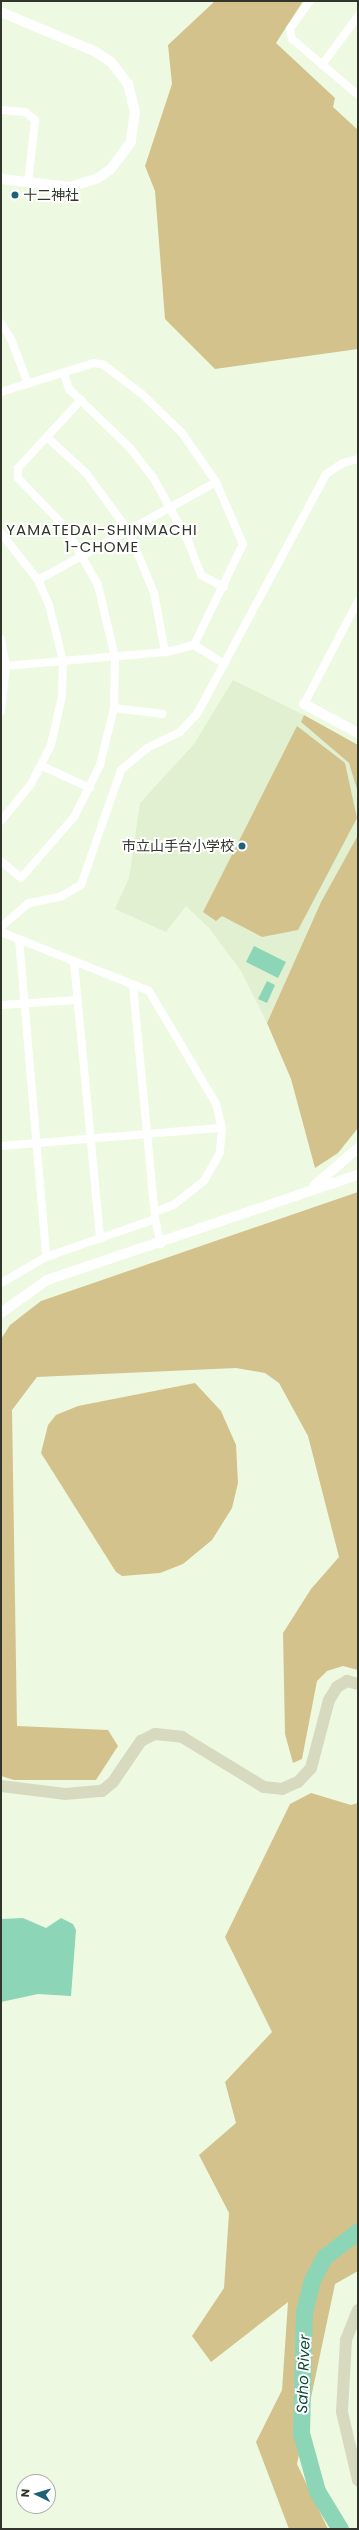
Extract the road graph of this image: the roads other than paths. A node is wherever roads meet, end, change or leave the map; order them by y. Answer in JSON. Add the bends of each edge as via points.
{"nodes":[{"id":1,"x":310,"y":1,"type":"edge"},
{"id":2,"x":1,"y":12,"type":"edge"},
{"id":3,"x":358,"y":16,"type":"edge"},
{"id":4,"x":322,"y":65,"type":"junction"},
{"id":5,"x":358,"y":95,"type":"edge"},
{"id":6,"x":1,"y":110,"type":"edge"},
{"id":7,"x":1,"y":179,"type":"edge"},
{"id":8,"x":28,"y":183,"type":"junction"},
{"id":9,"x":1,"y":324,"type":"edge"},
{"id":10,"x":64,"y":373,"type":"junction"},
{"id":11,"x":28,"y":384,"type":"junction"},
{"id":12,"x":1,"y":392,"type":"edge"},
{"id":13,"x":81,"y":400,"type":"junction"},
{"id":14,"x":48,"y":437,"type":"junction"},
{"id":15,"x":358,"y":459,"type":"edge"},
{"id":16,"x":216,"y":482,"type":"junction"},
{"id":17,"x":171,"y":506,"type":"junction"},
{"id":18,"x":128,"y":530,"type":"junction"},
{"id":19,"x":1,"y":533,"type":"edge"},
{"id":20,"x":84,"y":555,"type":"junction"},
{"id":21,"x":38,"y":580,"type":"junction"},
{"id":22,"x":224,"y":587,"type":"junction"},
{"id":23,"x":358,"y":601,"type":"edge"},
{"id":24,"x":1,"y":639,"type":"edge"},
{"id":25,"x":194,"y":645,"type":"junction"},
{"id":26,"x":165,"y":652,"type":"junction"},
{"id":27,"x":116,"y":657,"type":"junction"},
{"id":28,"x":63,"y":661,"type":"junction"},
{"id":29,"x":225,"y":664,"type":"junction"},
{"id":30,"x":6,"y":666,"type":"junction"},
{"id":31,"x":304,"y":704,"type":"joint"},
{"id":32,"x":114,"y":708,"type":"junction"},
{"id":33,"x":1,"y":711,"type":"edge"},
{"id":34,"x":163,"y":714,"type":"dead end"},
{"id":35,"x":358,"y":733,"type":"edge"},
{"id":36,"x":42,"y":766,"type":"junction"},
{"id":37,"x":90,"y":788,"type":"junction"},
{"id":38,"x":1,"y":821,"type":"edge"},
{"id":39,"x":1,"y":861,"type":"edge"},
{"id":40,"x":1,"y":927,"type":"edge"},
{"id":41,"x":1,"y":932,"type":"edge"},
{"id":42,"x":20,"y":939,"type":"junction"},
{"id":43,"x":74,"y":962,"type":"junction"},
{"id":44,"x":133,"y":985,"type":"junction"},
{"id":45,"x":78,"y":1000,"type":"junction"},
{"id":46,"x":25,"y":1003,"type":"junction"},
{"id":47,"x":1,"y":1005,"type":"edge"},
{"id":48,"x":222,"y":1128,"type":"junction"},
{"id":49,"x":146,"y":1134,"type":"junction"},
{"id":50,"x":88,"y":1139,"type":"junction"},
{"id":51,"x":35,"y":1144,"type":"junction"},
{"id":52,"x":1,"y":1146,"type":"edge"},
{"id":53,"x":358,"y":1148,"type":"edge"},
{"id":54,"x":358,"y":1175,"type":"edge"},
{"id":55,"x":305,"y":1192,"type":"junction"},
{"id":56,"x":155,"y":1216,"type":"junction"},
{"id":57,"x":100,"y":1239,"type":"junction"},
{"id":58,"x":161,"y":1244,"type":"junction"},
{"id":59,"x":46,"y":1257,"type":"junction"},
{"id":60,"x":1,"y":1283,"type":"edge"},
{"id":61,"x":1,"y":1313,"type":"edge"},
{"id":62,"x":358,"y":1684,"type":"edge"},
{"id":63,"x":1,"y":1786,"type":"edge"},
{"id":64,"x":358,"y":2310,"type":"edge"},
{"id":65,"x":358,"y":2480,"type":"edge"}],
"edges":[{"from":1,"to":4,"type":"street","via":[[290,29],[292,39]]},
{"from":2,"to":8,"type":"street","via":[[96,52],[111,62],[128,84],[135,112],[131,142],[111,169],[98,178],[70,187]]},
{"from":3,"to":4,"type":"street"},
{"from":4,"to":5,"type":"street"},
{"from":6,"to":8,"type":"street","via":[[25,112],[35,120]]},
{"from":7,"to":8,"type":"street"},
{"from":9,"to":11,"type":"street","via":[[11,339]]},
{"from":10,"to":11,"type":"street"},
{"from":10,"to":13,"type":"street","via":[[69,389]]},
{"from":10,"to":16,"type":"street","via":[[94,364],[104,365],[164,414]]},
{"from":11,"to":12,"type":"street"},
{"from":13,"to":14,"type":"street"},
{"from":13,"to":17,"type":"street","via":[[130,448]]},
{"from":14,"to":18,"type":"street","via":[[86,473]]},
{"from":14,"to":20,"type":"street","via":[[18,468],[18,478],[43,501]]},
{"from":15,"to":29,"type":"street","via":[[343,463],[326,474]]},
{"from":16,"to":17,"type":"street"},
{"from":16,"to":22,"type":"street","via":[[243,544]]},
{"from":17,"to":18,"type":"street"},
{"from":17,"to":22,"type":"street","via":[[201,575]]},
{"from":18,"to":20,"type":"street"},
{"from":18,"to":26,"type":"street","via":[[154,593]]},
{"from":19,"to":21,"type":"street"},
{"from":20,"to":21,"type":"street"},
{"from":20,"to":27,"type":"street","via":[[98,585]]},
{"from":21,"to":28,"type":"street","via":[[50,605]]},
{"from":22,"to":25,"type":"street"},
{"from":23,"to":31,"type":"street"},
{"from":24,"to":30,"type":"street"},
{"from":25,"to":26,"type":"street"},
{"from":25,"to":29,"type":"street"},
{"from":26,"to":27,"type":"street"},
{"from":27,"to":28,"type":"street"},
{"from":27,"to":32,"type":"street"},
{"from":28,"to":30,"type":"street"},
{"from":28,"to":36,"type":"street","via":[[58,723]]},
{"from":29,"to":40,"type":"street","via":[[197,714],[180,732],[147,748],[121,770],[81,885],[60,897],[29,903]]},
{"from":30,"to":33,"type":"street"},
{"from":31,"to":35,"type":"street"},
{"from":32,"to":34,"type":"street"},
{"from":32,"to":37,"type":"street"},
{"from":36,"to":37,"type":"street"},
{"from":36,"to":38,"type":"street"},
{"from":37,"to":39,"type":"street","via":[[74,817],[21,878]]},
{"from":41,"to":42,"type":"street"},
{"from":42,"to":43,"type":"street"},
{"from":42,"to":46,"type":"street"},
{"from":43,"to":44,"type":"street"},
{"from":43,"to":45,"type":"street"},
{"from":44,"to":48,"type":"street","via":[[149,991],[158,1000],[216,1104]]},
{"from":44,"to":49,"type":"street"},
{"from":45,"to":46,"type":"street"},
{"from":45,"to":50,"type":"street"},
{"from":46,"to":47,"type":"street"},
{"from":46,"to":51,"type":"street"},
{"from":48,"to":49,"type":"street"},
{"from":48,"to":56,"type":"street","via":[[220,1153],[204,1181]]},
{"from":49,"to":50,"type":"street"},
{"from":49,"to":56,"type":"street"},
{"from":50,"to":51,"type":"street"},
{"from":50,"to":57,"type":"street"},
{"from":51,"to":52,"type":"street"},
{"from":51,"to":59,"type":"street"},
{"from":53,"to":55,"type":"street","via":[[336,1171]]},
{"from":54,"to":55,"type":"street"},
{"from":55,"to":58,"type":"street"},
{"from":56,"to":57,"type":"street"},
{"from":56,"to":58,"type":"street"},
{"from":57,"to":59,"type":"street"},
{"from":58,"to":61,"type":"street","via":[[47,1280]]},
{"from":59,"to":60,"type":"street"},
{"from":62,"to":63,"type":"main road","via":[[347,1682],[337,1687],[329,1700],[311,1768],[298,1782],[282,1789],[264,1788],[182,1737],[155,1734],[142,1741],[113,1782],[102,1791],[65,1794]]},
{"from":64,"to":65,"type":"main road","via":[[346,2340],[342,2412]]}]}
